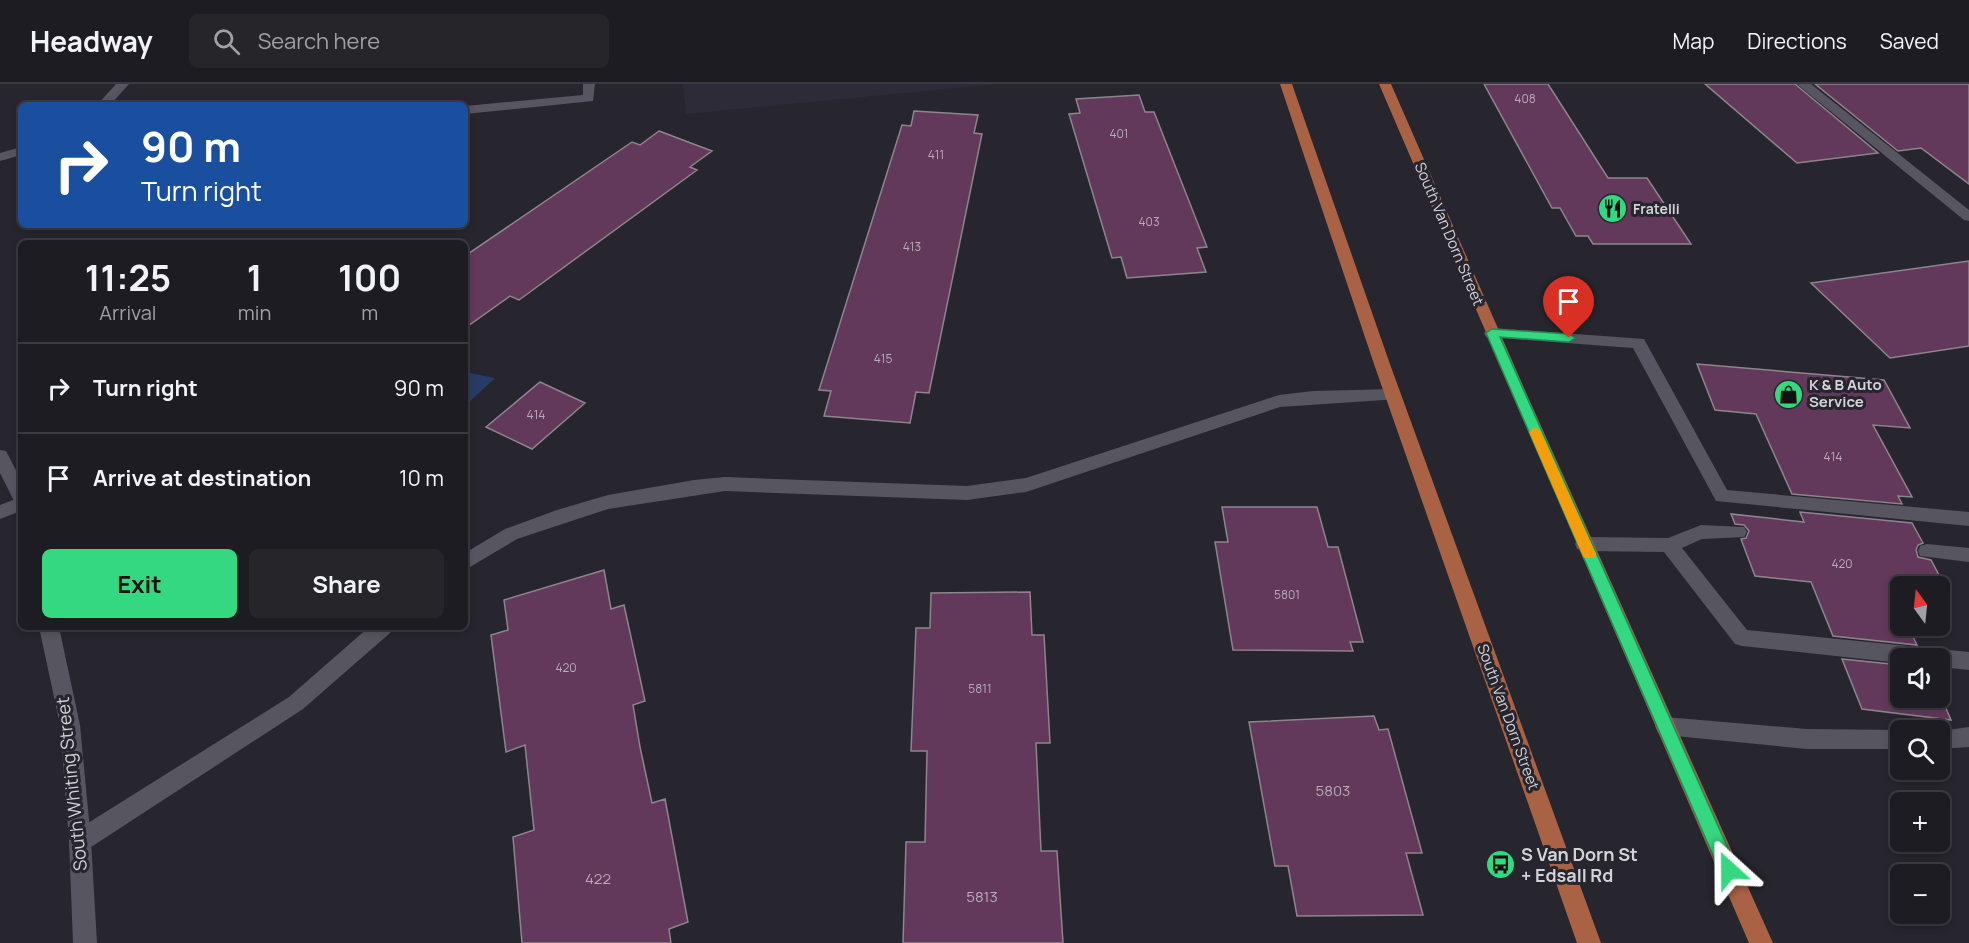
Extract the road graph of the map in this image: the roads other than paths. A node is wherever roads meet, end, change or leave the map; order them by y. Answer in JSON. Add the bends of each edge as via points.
{"nodes":[{"id":1,"x":123,"y":84,"type":"edge"},
{"id":2,"x":589,"y":84,"type":"edge"},
{"id":3,"x":1286,"y":84,"type":"edge"},
{"id":4,"x":1385,"y":84,"type":"edge"},
{"id":5,"x":1803,"y":84,"type":"edge"},
{"id":6,"x":106,"y":102,"type":"edge"},
{"id":7,"x":468,"y":110,"type":"edge"},
{"id":8,"x":18,"y":152,"type":"edge"},
{"id":9,"x":0,"y":157,"type":"edge"},
{"id":10,"x":1969,"y":217,"type":"edge"},
{"id":11,"x":1492,"y":333,"type":"junction"},
{"id":12,"x":1393,"y":395,"type":"junction"},
{"id":13,"x":0,"y":456,"type":"edge"},
{"id":14,"x":18,"y":492,"type":"edge"},
{"id":15,"x":18,"y":505,"type":"edge"},
{"id":16,"x":0,"y":513,"type":"edge"},
{"id":17,"x":1969,"y":519,"type":"edge"},
{"id":18,"x":1738,"y":532,"type":"dead end"},
{"id":19,"x":1584,"y":544,"type":"junction"},
{"id":20,"x":1669,"y":545,"type":"junction"},
{"id":21,"x":1927,"y":551,"type":"dead end"},
{"id":22,"x":1969,"y":555,"type":"edge"},
{"id":23,"x":468,"y":560,"type":"edge"},
{"id":24,"x":50,"y":630,"type":"edge"},
{"id":25,"x":380,"y":630,"type":"edge"},
{"id":26,"x":1969,"y":661,"type":"edge"},
{"id":27,"x":1665,"y":726,"type":"junction"},
{"id":28,"x":1969,"y":737,"type":"edge"},
{"id":29,"x":1950,"y":739,"type":"edge"},
{"id":30,"x":1890,"y":740,"type":"edge"},
{"id":31,"x":80,"y":841,"type":"junction"},
{"id":32,"x":85,"y":943,"type":"edge"},
{"id":33,"x":1589,"y":943,"type":"edge"},
{"id":34,"x":1761,"y":943,"type":"edge"}],
"edges":[{"from":1,"to":6,"type":"street"},
{"from":2,"to":7,"type":"street","via":[[589,98]]},
{"from":3,"to":12,"type":"main road","name":"South Van Dorn Street"},
{"from":4,"to":11,"type":"main road","name":"South Van Dorn Street"},
{"from":5,"to":10,"type":"street"},
{"from":8,"to":9,"type":"street"},
{"from":11,"to":17,"type":"street","via":[[1638,343],[1722,496]]},
{"from":11,"to":19,"type":"main road","name":"South Van Dorn Street"},
{"from":12,"to":23,"type":"street","via":[[1279,402],[998,490],[967,493],[725,484],[651,493],[608,502],[511,534]]},
{"from":12,"to":33,"type":"main road","name":"South Van Dorn Street"},
{"from":13,"to":14,"type":"street"},
{"from":15,"to":16,"type":"street"},
{"from":18,"to":20,"type":"street","via":[[1701,532]]},
{"from":19,"to":20,"type":"street"},
{"from":19,"to":27,"type":"main road","name":"South Van Dorn Street"},
{"from":20,"to":26,"type":"street","via":[[1742,638]]},
{"from":21,"to":22,"type":"street"},
{"from":24,"to":31,"type":"street","name":"South Whiting Street","via":[[70,725]]},
{"from":25,"to":31,"type":"street","via":[[296,703]]},
{"from":27,"to":30,"type":"street","via":[[1807,739]]},
{"from":27,"to":34,"type":"main road","name":"South Van Dorn Street"},
{"from":28,"to":29,"type":"street"},
{"from":31,"to":32,"type":"street","name":"South Whiting Street"}]}
